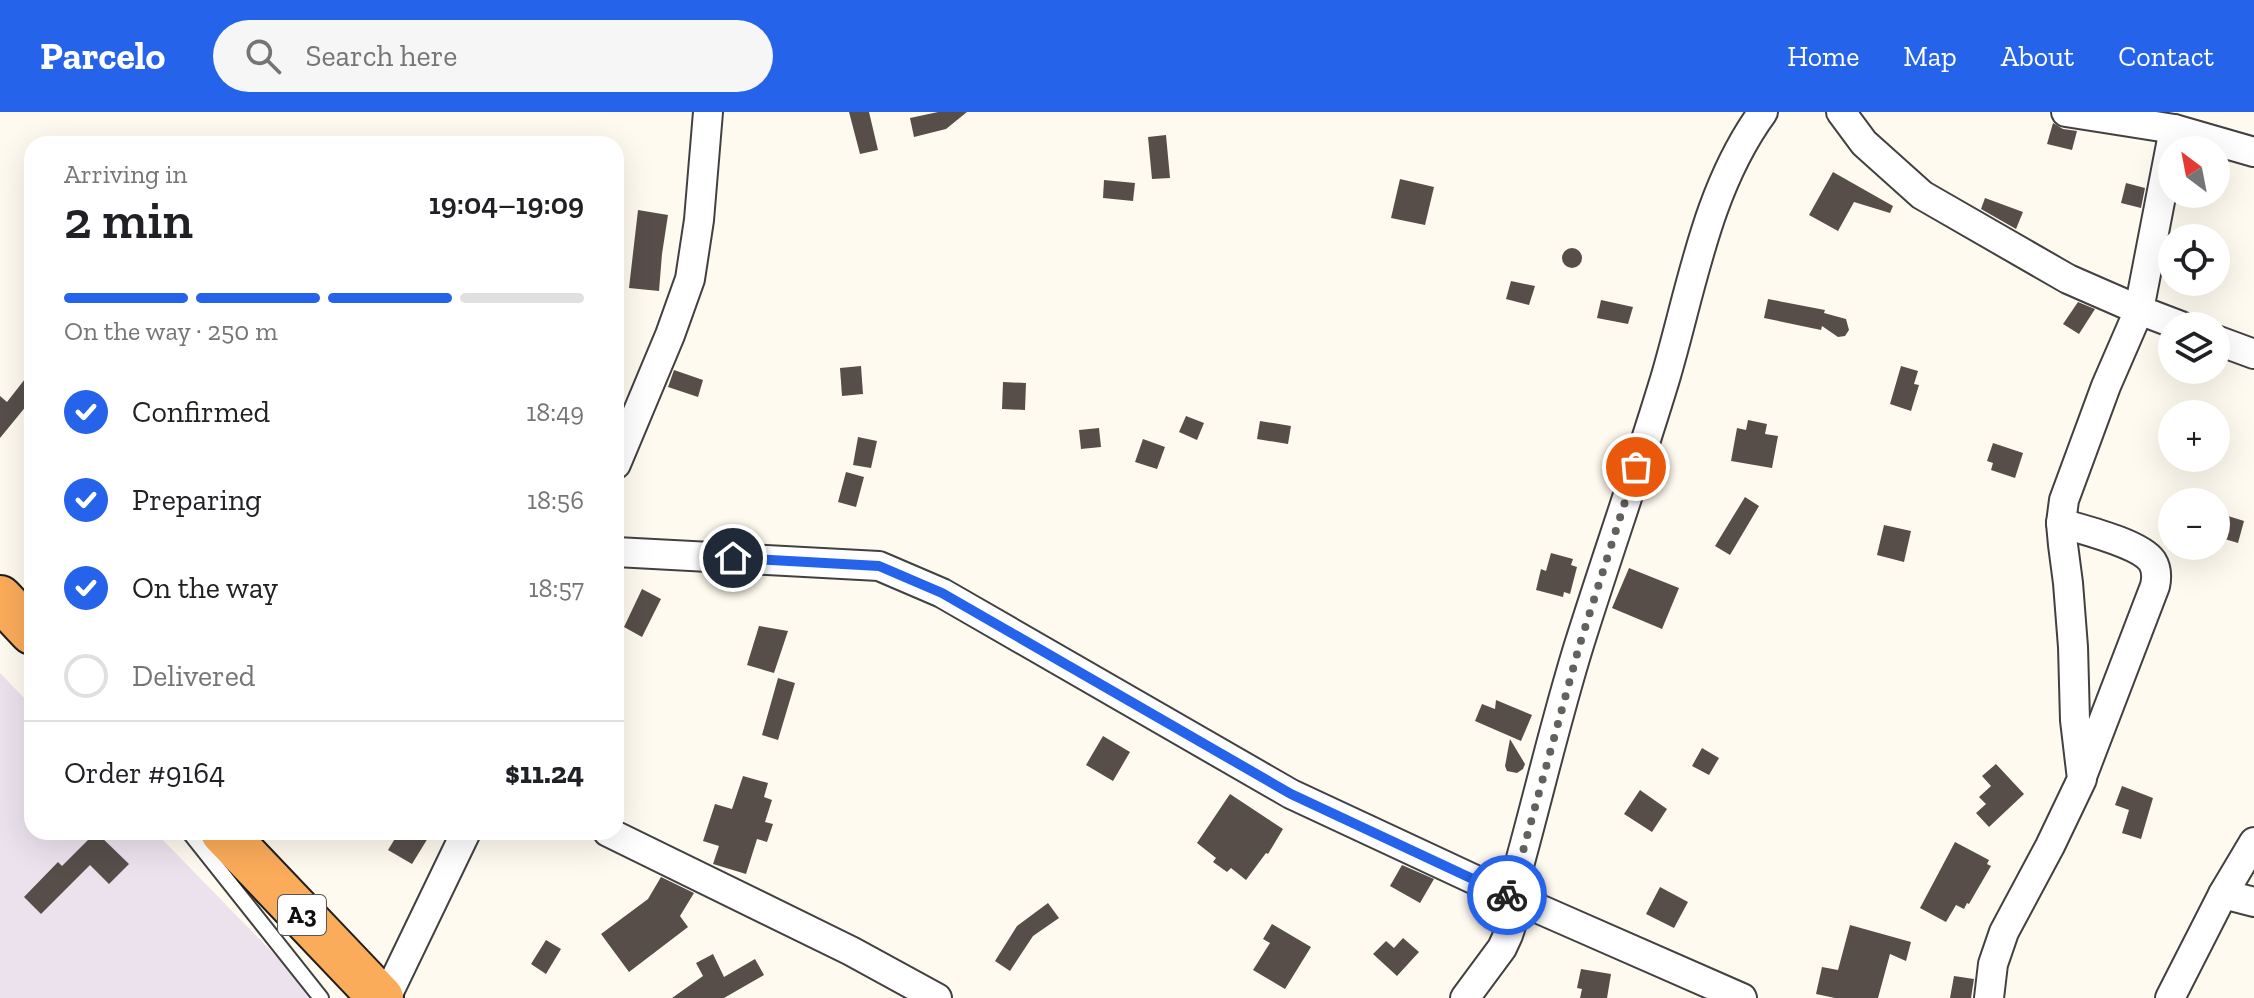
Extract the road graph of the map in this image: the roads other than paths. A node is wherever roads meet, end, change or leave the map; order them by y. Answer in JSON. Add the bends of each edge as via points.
{"nodes":[{"id":1,"x":708,"y":112,"type":"edge"},
{"id":2,"x":1763,"y":112,"type":"edge"},
{"id":3,"x":1841,"y":112,"type":"edge"},
{"id":4,"x":2066,"y":112,"type":"edge"},
{"id":5,"x":2174,"y":129,"type":"junction"},
{"id":6,"x":2254,"y":152,"type":"edge"},
{"id":7,"x":2139,"y":310,"type":"junction"},
{"id":8,"x":2158,"y":317,"type":"edge"},
{"id":9,"x":2230,"y":345,"type":"edge"},
{"id":10,"x":2254,"y":354,"type":"edge"},
{"id":11,"x":624,"y":445,"type":"edge"},
{"id":12,"x":2061,"y":523,"type":"junction"},
{"id":13,"x":624,"y":552,"type":"edge"},
{"id":14,"x":2082,"y":779,"type":"junction"},
{"id":15,"x":195,"y":840,"type":"edge"},
{"id":16,"x":231,"y":840,"type":"edge"},
{"id":17,"x":462,"y":840,"type":"edge"},
{"id":18,"x":624,"y":840,"type":"edge"},
{"id":19,"x":2254,"y":842,"type":"edge"},
{"id":20,"x":2223,"y":894,"type":"junction"},
{"id":21,"x":1514,"y":898,"type":"junction"},
{"id":22,"x":2254,"y":902,"type":"edge"},
{"id":23,"x":321,"y":998,"type":"edge"},
{"id":24,"x":383,"y":998,"type":"edge"},
{"id":25,"x":937,"y":998,"type":"edge"},
{"id":26,"x":1465,"y":998,"type":"edge"},
{"id":27,"x":1742,"y":998,"type":"edge"},
{"id":28,"x":1989,"y":998,"type":"edge"},
{"id":29,"x":2170,"y":998,"type":"edge"}],
"edges":[{"from":1,"to":11,"type":"street","via":[[690,279]]},
{"from":2,"to":21,"type":"street","via":[[1729,169],[1707,227],[1579,647]]},
{"from":3,"to":7,"type":"street","via":[[1864,143],[1922,195],[2068,279]]},
{"from":4,"to":5,"type":"street"},
{"from":5,"to":6,"type":"street"},
{"from":5,"to":7,"type":"street"},
{"from":7,"to":8,"type":"street"},
{"from":7,"to":12,"type":"street","via":[[2064,500]]},
{"from":9,"to":10,"type":"street"},
{"from":12,"to":14,"type":"street"},
{"from":12,"to":14,"type":"street","via":[[2144,553],[2157,574]]},
{"from":13,"to":21,"type":"street","via":[[879,566],[942,593],[1291,794]]},
{"from":14,"to":28,"type":"street","via":[[2004,932]]},
{"from":15,"to":23,"type":"lane"},
{"from":16,"to":24,"type":"highway","number":"A3"},
{"from":17,"to":24,"type":"street"},
{"from":18,"to":25,"type":"street"},
{"from":19,"to":20,"type":"street"},
{"from":20,"to":22,"type":"street"},
{"from":20,"to":29,"type":"street"},
{"from":21,"to":26,"type":"street","via":[[1513,920],[1502,948]]},
{"from":21,"to":27,"type":"street"}]}
